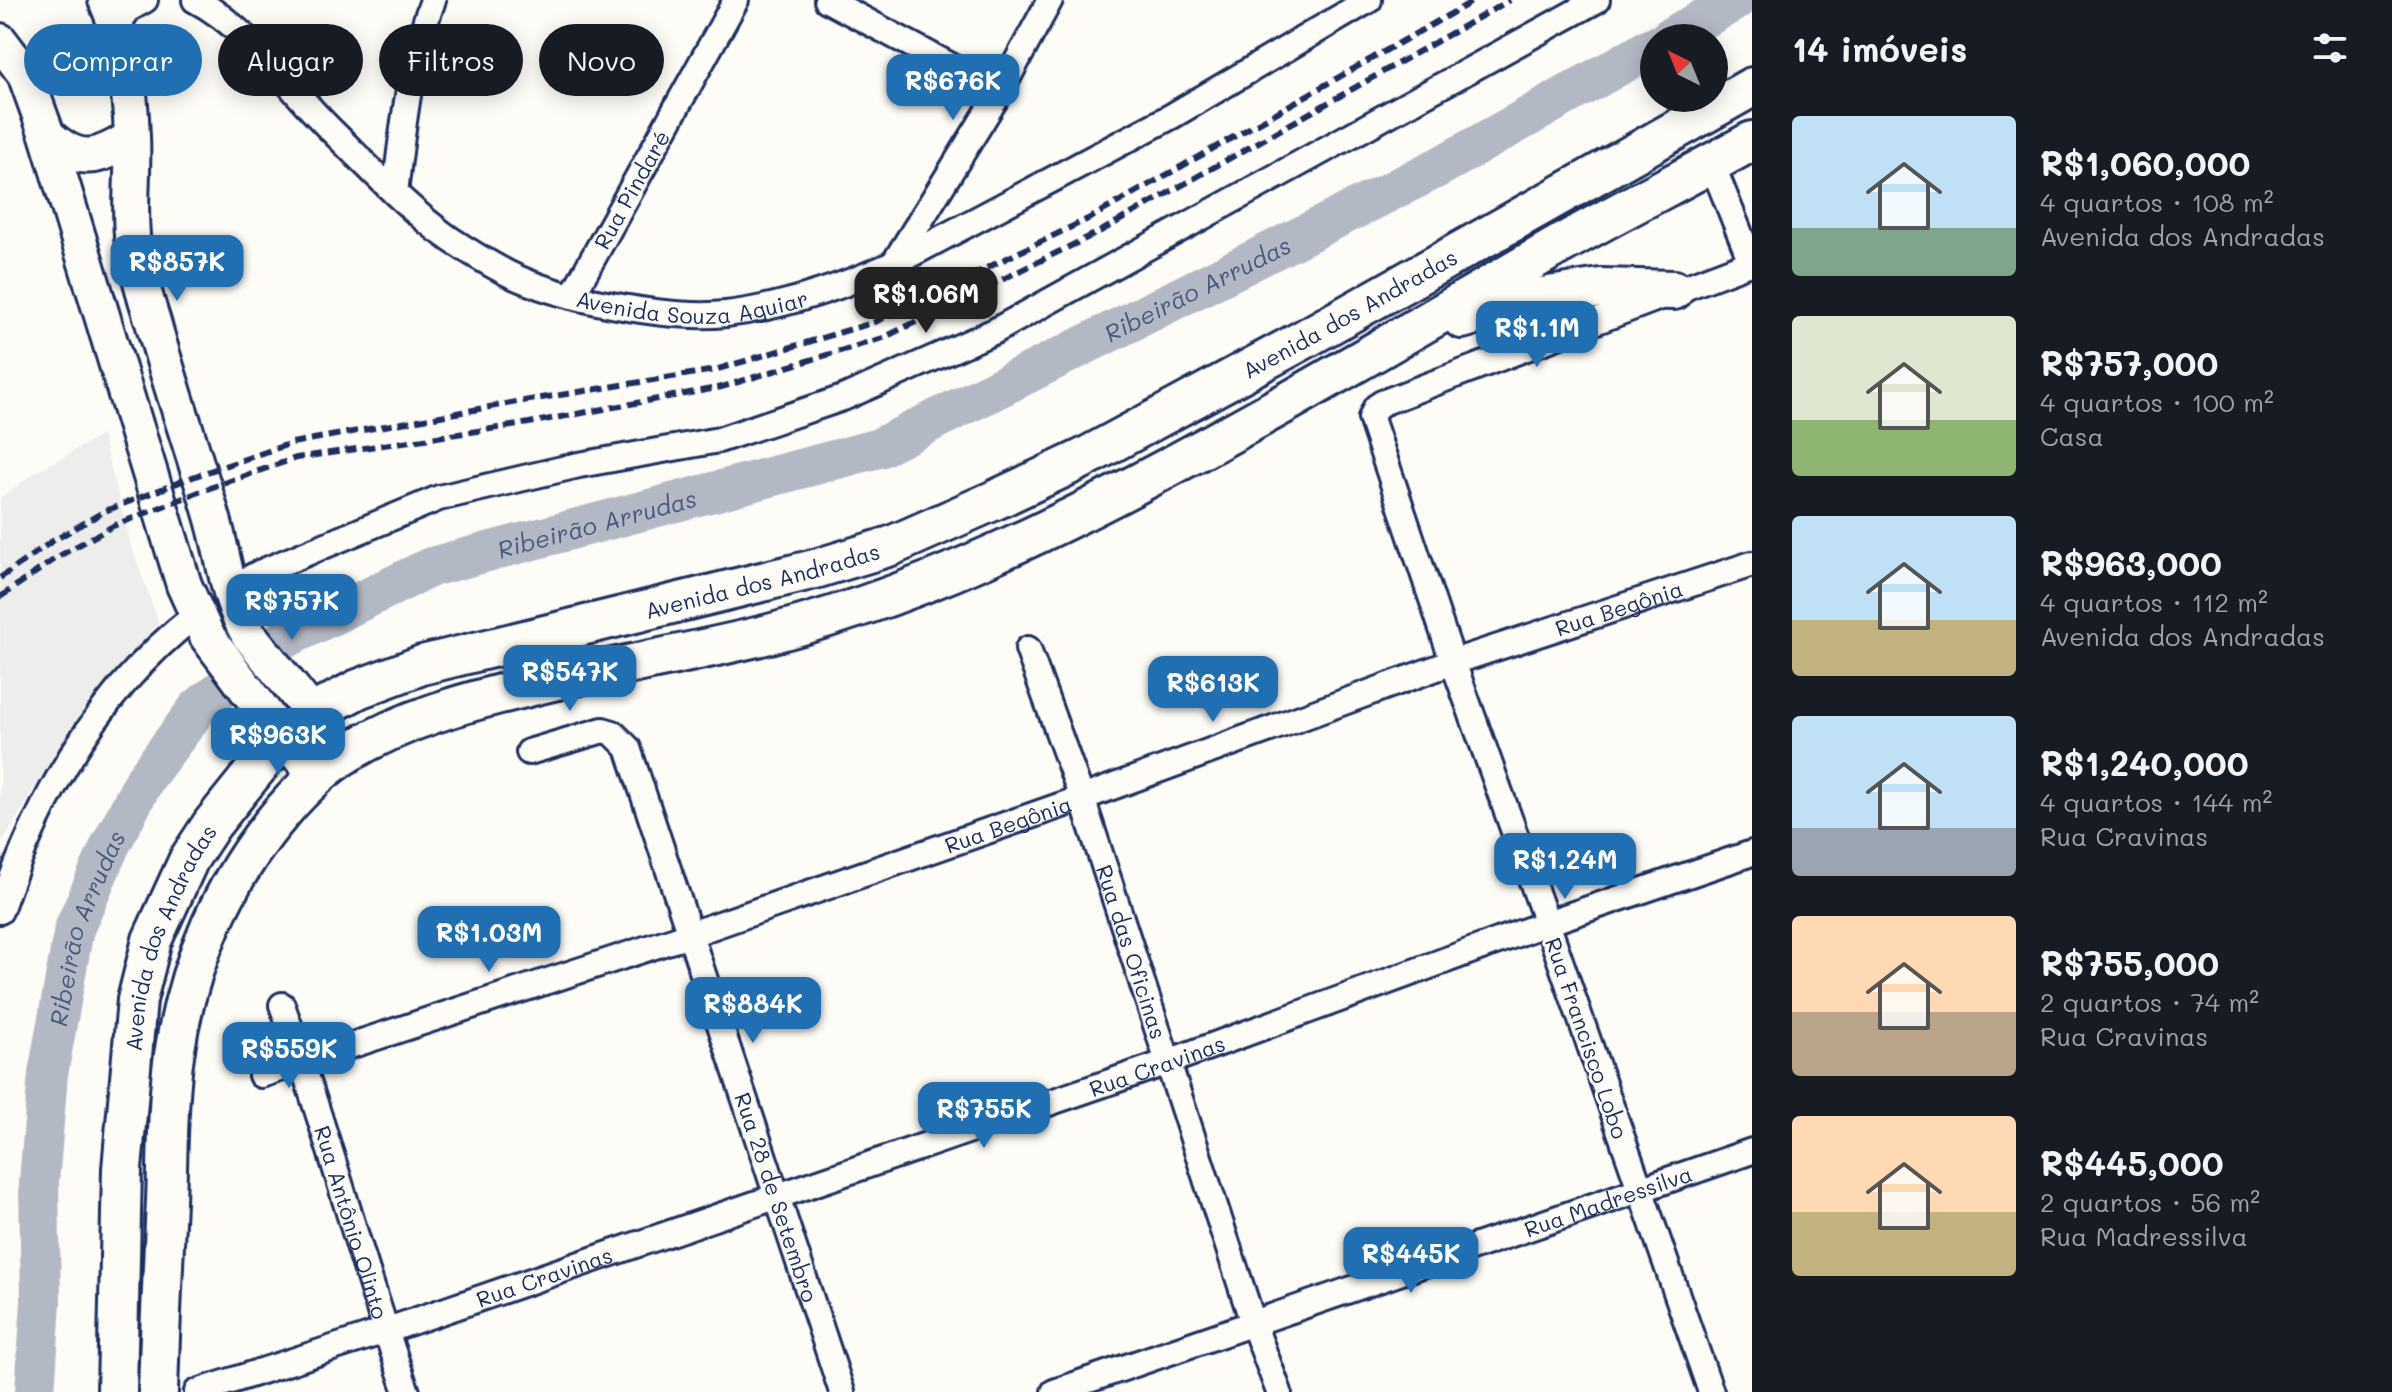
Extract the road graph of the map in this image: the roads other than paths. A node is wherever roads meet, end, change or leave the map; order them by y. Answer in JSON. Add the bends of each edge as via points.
{"nodes":[{"id":1,"x":145,"y":0,"type":"edge"},
{"id":2,"x":195,"y":0,"type":"edge"},
{"id":3,"x":433,"y":0,"type":"edge"},
{"id":4,"x":736,"y":0,"type":"edge"},
{"id":5,"x":827,"y":0,"type":"edge"},
{"id":6,"x":1050,"y":0,"type":"edge"},
{"id":7,"x":1369,"y":0,"type":"edge"},
{"id":8,"x":1597,"y":0,"type":"edge"},
{"id":9,"x":112,"y":12,"type":"edge"},
{"id":10,"x":0,"y":41,"type":"edge"},
{"id":11,"x":1752,"y":87,"type":"edge"},
{"id":12,"x":1000,"y":92,"type":"junction"},
{"id":13,"x":47,"y":135,"type":"junction"},
{"id":14,"x":132,"y":137,"type":"junction"},
{"id":15,"x":1752,"y":141,"type":"edge"},
{"id":16,"x":1712,"y":164,"type":"junction"},
{"id":17,"x":395,"y":193,"type":"junction"},
{"id":18,"x":1752,"y":263,"type":"edge"},
{"id":19,"x":893,"y":264,"type":"junction"},
{"id":20,"x":1674,"y":290,"type":"junction"},
{"id":21,"x":572,"y":296,"type":"junction"},
{"id":22,"x":1402,"y":338,"type":"junction"},
{"id":23,"x":1752,"y":564,"type":"edge"},
{"id":24,"x":235,"y":604,"type":"junction"},
{"id":25,"x":202,"y":625,"type":"junction"},
{"id":26,"x":1028,"y":649,"type":"dead end"},
{"id":27,"x":1453,"y":662,"type":"junction"},
{"id":28,"x":290,"y":717,"type":"junction"},
{"id":29,"x":529,"y":752,"type":"dead end"},
{"id":30,"x":331,"y":765,"type":"junction"},
{"id":31,"x":1082,"y":798,"type":"junction"},
{"id":32,"x":1752,"y":853,"type":"edge"},
{"id":33,"x":0,"y":911,"type":"edge"},
{"id":34,"x":1547,"y":923,"type":"junction"},
{"id":35,"x":691,"y":934,"type":"junction"},
{"id":36,"x":282,"y":1005,"type":"dead end"},
{"id":37,"x":302,"y":1060,"type":"junction"},
{"id":38,"x":1168,"y":1062,"type":"junction"},
{"id":39,"x":261,"y":1075,"type":"dead end"},
{"id":40,"x":1752,"y":1151,"type":"edge"},
{"id":41,"x":1640,"y":1191,"type":"junction"},
{"id":42,"x":777,"y":1194,"type":"junction"},
{"id":43,"x":1253,"y":1323,"type":"junction"},
{"id":44,"x":385,"y":1331,"type":"junction"},
{"id":45,"x":117,"y":1392,"type":"edge"},
{"id":46,"x":158,"y":1392,"type":"edge"},
{"id":47,"x":197,"y":1392,"type":"edge"},
{"id":48,"x":407,"y":1392,"type":"edge"},
{"id":49,"x":842,"y":1392,"type":"edge"},
{"id":50,"x":1054,"y":1392,"type":"edge"},
{"id":51,"x":1279,"y":1392,"type":"edge"},
{"id":52,"x":1711,"y":1392,"type":"edge"}],
"edges":[{"from":1,"to":9,"type":"street"},
{"from":2,"to":17,"type":"street","name":"Avenida Souza Aguiar","via":[[249,41]]},
{"from":3,"to":17,"type":"street","via":[[407,92]]},
{"from":4,"to":21,"type":"street","name":"Rua Pindaré"},
{"from":5,"to":12,"type":"street"},
{"from":6,"to":12,"type":"street"},
{"from":7,"to":19,"type":"street","name":"Avenida Souza Aguiar","via":[[1172,116]]},
{"from":8,"to":24,"type":"street","via":[[995,331],[843,398],[719,440],[439,498],[259,573]]},
{"from":9,"to":14,"type":"main road","via":[[125,64]]},
{"from":10,"to":13,"type":"main road","via":[[25,74]]},
{"from":11,"to":28,"type":"main road","name":"Avenida dos Andradas","via":[[1082,459],[891,546],[422,665]]},
{"from":12,"to":19,"type":"street"},
{"from":13,"to":14,"type":"main road","via":[[61,148],[90,156],[106,154]]},
{"from":13,"to":25,"type":"main road","via":[[180,572]]},
{"from":14,"to":24,"type":"main road","via":[[131,214],[139,274]]},
{"from":15,"to":16,"type":"main road","name":"Avenida dos Andradas"},
{"from":16,"to":18,"type":"street"},
{"from":16,"to":22,"type":"main road","name":"Avenida dos Andradas"},
{"from":17,"to":21,"type":"street","name":"Avenida Souza Aguiar","via":[[449,238],[509,274]]},
{"from":18,"to":20,"type":"street"},
{"from":19,"to":21,"type":"street","name":"Avenida Souza Aguiar","via":[[804,299],[724,314],[656,312]]},
{"from":20,"to":22,"type":"main road","via":[[1601,288],[1529,299]]},
{"from":20,"to":27,"type":"street","name":"Rua Francisco Lobo","via":[[1382,403],[1373,412],[1372,424]]},
{"from":22,"to":30,"type":"main road","name":"Avenida dos Andradas","via":[[1198,452],[1014,544],[900,592],[768,634],[461,703],[416,720]]},
{"from":23,"to":27,"type":"street","name":"Rua Begônia"},
{"from":24,"to":28,"type":"main road"},
{"from":25,"to":28,"type":"main road"},
{"from":25,"to":33,"type":"street","via":[[153,652],[115,692],[39,811]]},
{"from":26,"to":31,"type":"street","name":"Rua das Oficinas"},
{"from":27,"to":31,"type":"street","name":"Rua Begônia"},
{"from":27,"to":34,"type":"street","name":"Rua Francisco Lobo"},
{"from":28,"to":30,"type":"main road"},
{"from":28,"to":45,"type":"main road","name":"Avenida dos Andradas","via":[[189,859],[152,940],[137,1000],[122,1169]]},
{"from":29,"to":35,"type":"street","name":"Rua 28 de Setembro","via":[[603,730],[628,748]]},
{"from":30,"to":46,"type":"main road","name":"Avenida dos Andradas","via":[[282,812],[229,887],[189,988],[174,1052],[169,1107]]},
{"from":31,"to":35,"type":"street","name":"Rua Begônia"},
{"from":31,"to":38,"type":"street","name":"Rua das Oficinas"},
{"from":32,"to":34,"type":"street","name":"Rua Cravinas"},
{"from":34,"to":38,"type":"street","name":"Rua Cravinas"},
{"from":34,"to":41,"type":"street","name":"Rua Francisco Lobo"},
{"from":35,"to":37,"type":"street","name":"Rua Begônia"},
{"from":35,"to":42,"type":"street","name":"Rua 28 de Setembro"},
{"from":36,"to":37,"type":"street","name":"Rua Antônio Olinto"},
{"from":37,"to":39,"type":"street","name":"Rua Begônia"},
{"from":37,"to":44,"type":"street","name":"Rua Antônio Olinto"},
{"from":38,"to":42,"type":"street","name":"Rua Cravinas"},
{"from":38,"to":43,"type":"street","name":"Rua das Oficinas"},
{"from":40,"to":41,"type":"street","name":"Rua Madressilva"},
{"from":41,"to":43,"type":"street","name":"Rua Madressilva"},
{"from":41,"to":52,"type":"street","name":"Rua Francisco Lobo"},
{"from":42,"to":44,"type":"street","name":"Rua Cravinas"},
{"from":42,"to":49,"type":"street","name":"Rua 28 de Setembro"},
{"from":43,"to":50,"type":"street","name":"Rua Madressilva"},
{"from":43,"to":51,"type":"street","name":"Rua das Oficinas"},
{"from":44,"to":47,"type":"street","name":"Rua Cravinas"},
{"from":44,"to":48,"type":"street","name":"Rua Antônio Olinto"}]}
